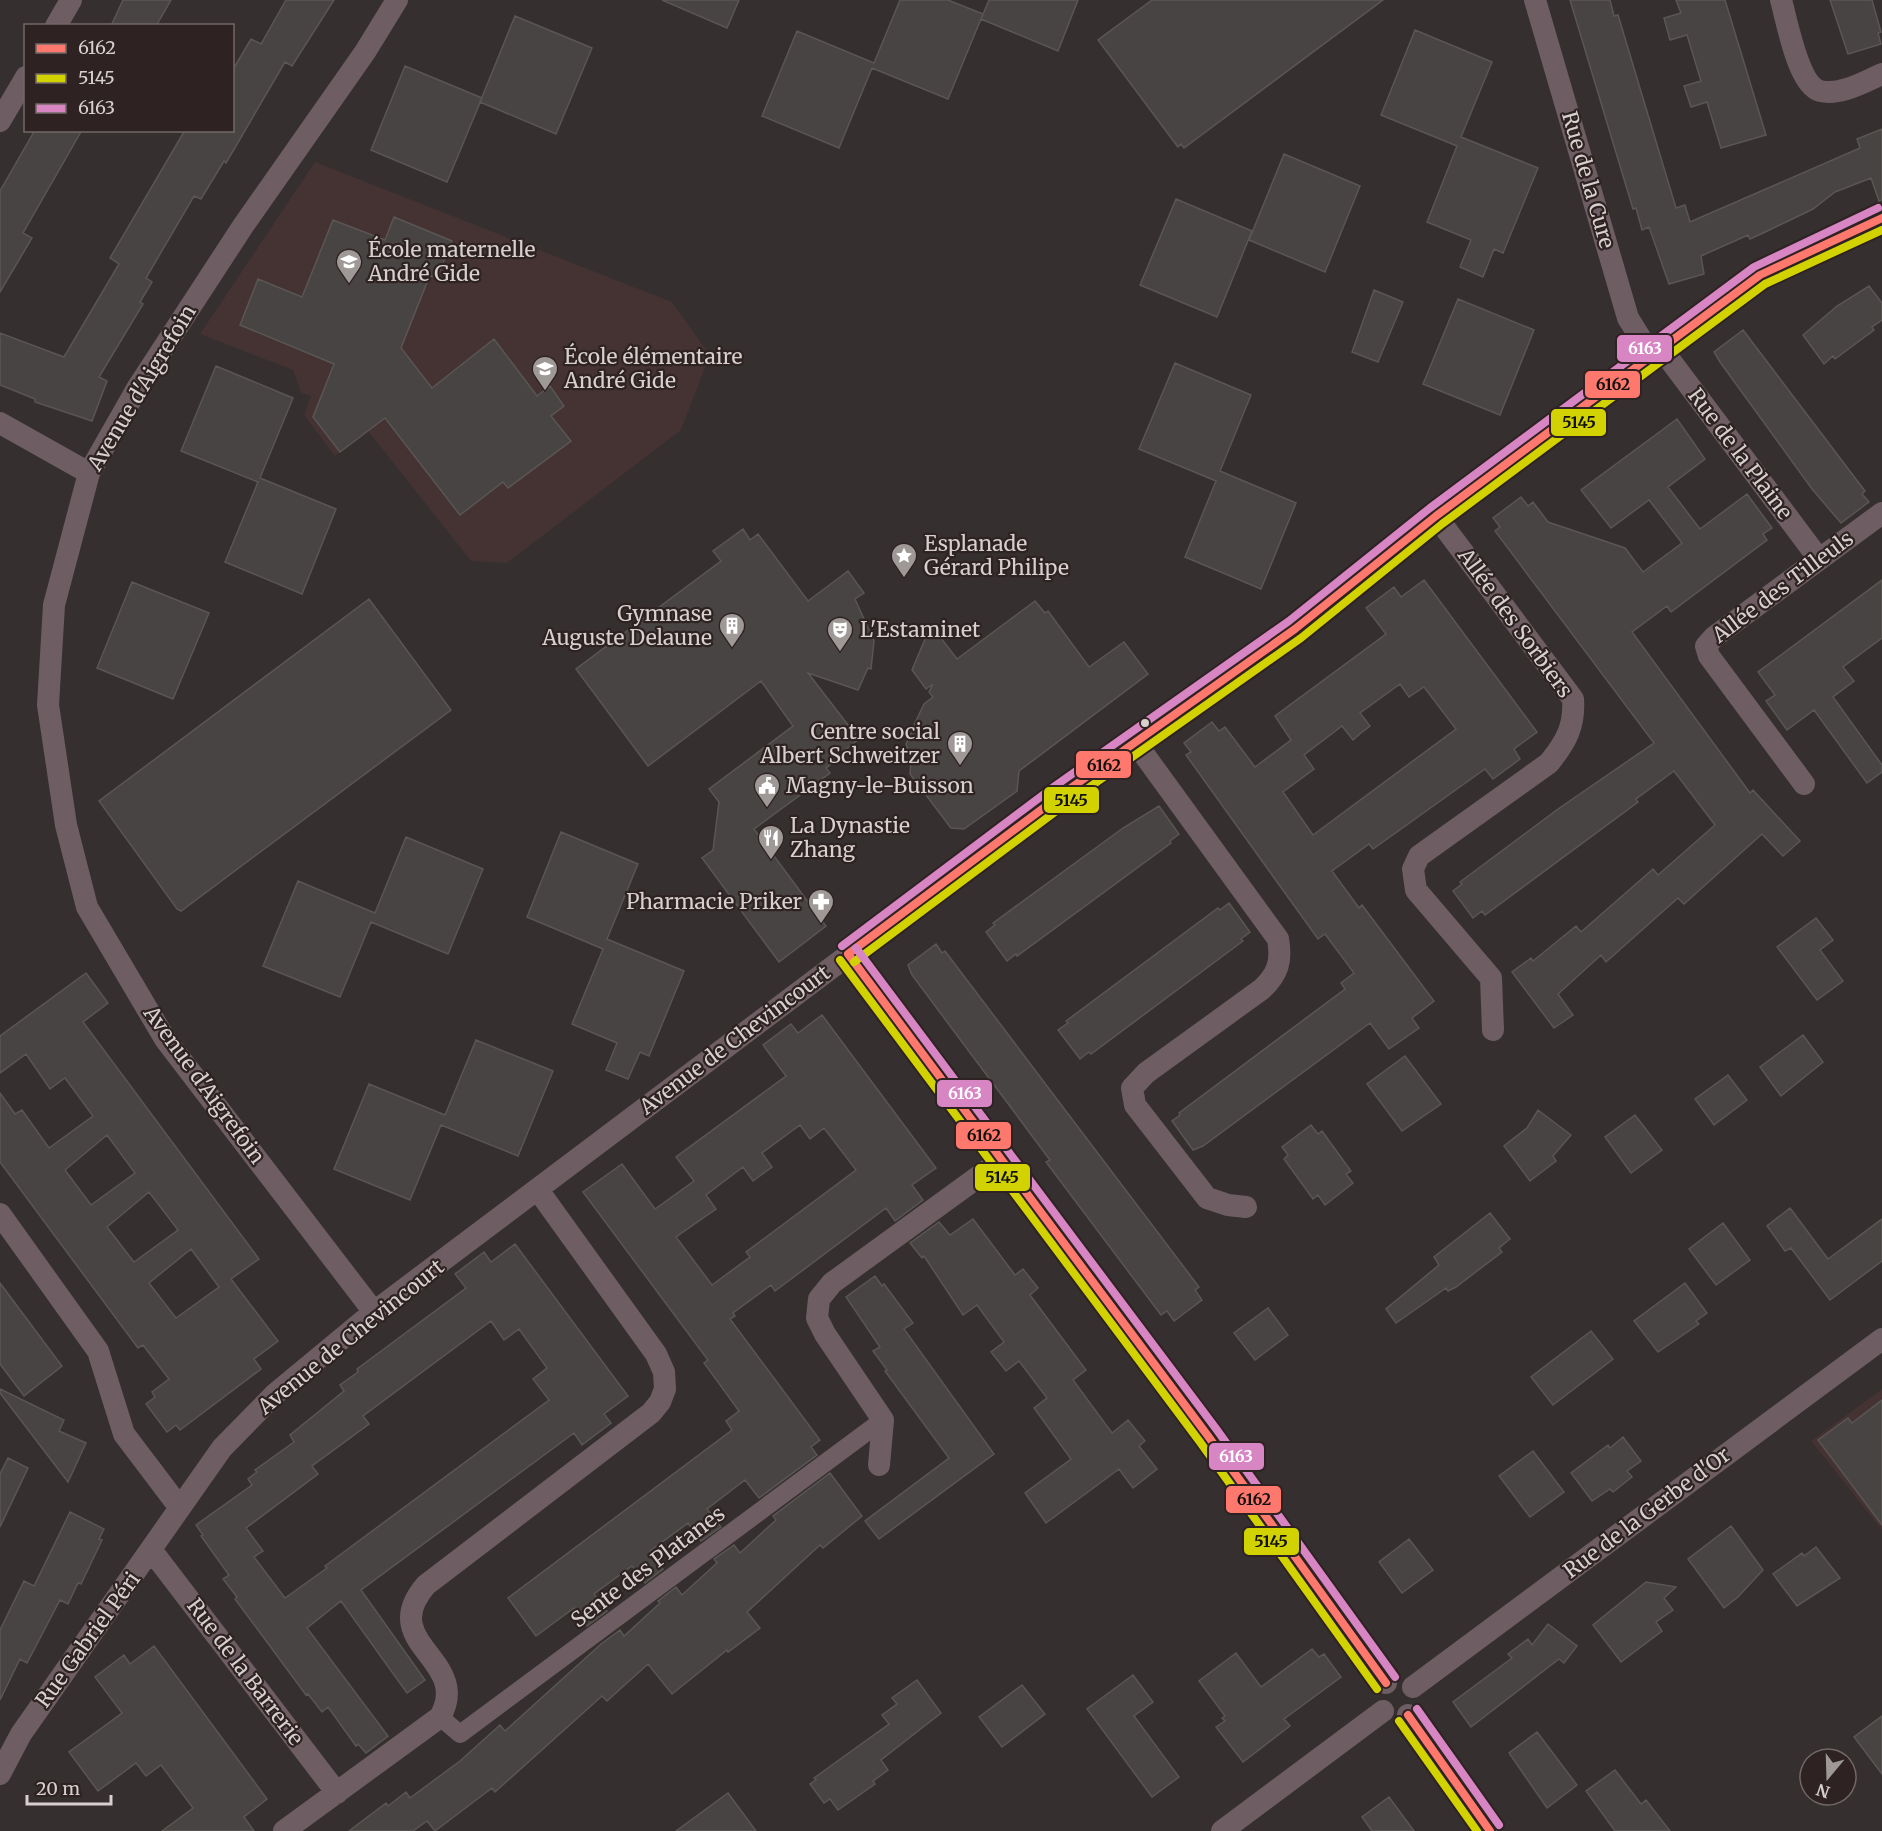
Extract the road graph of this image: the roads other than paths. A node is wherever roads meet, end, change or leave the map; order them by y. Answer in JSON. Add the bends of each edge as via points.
{"nodes":[{"id":1,"x":71,"y":0,"type":"edge"},
{"id":2,"x":397,"y":0,"type":"edge"},
{"id":3,"x":1534,"y":0,"type":"edge"},
{"id":4,"x":1781,"y":0,"type":"edge"},
{"id":5,"x":57,"y":24,"type":"edge"},
{"id":6,"x":1882,"y":74,"type":"edge"},
{"id":7,"x":24,"y":80,"type":"edge"},
{"id":8,"x":0,"y":121,"type":"edge"},
{"id":9,"x":1882,"y":218,"type":"edge"},
{"id":10,"x":1656,"y":352,"type":"junction"},
{"id":11,"x":0,"y":423,"type":"edge"},
{"id":12,"x":89,"y":473,"type":"junction"},
{"id":13,"x":1882,"y":513,"type":"edge"},
{"id":14,"x":1436,"y":516,"type":"junction"},
{"id":15,"x":1819,"y":559,"type":"junction"},
{"id":16,"x":1135,"y":742,"type":"junction"},
{"id":17,"x":1804,"y":784,"type":"dead end"},
{"id":18,"x":848,"y":954,"type":"junction"},
{"id":19,"x":1493,"y":1030,"type":"dead end"},
{"id":20,"x":1000,"y":1161,"type":"junction"},
{"id":21,"x":538,"y":1190,"type":"junction"},
{"id":22,"x":1246,"y":1208,"type":"dead end"},
{"id":23,"x":0,"y":1215,"type":"edge"},
{"id":24,"x":375,"y":1312,"type":"junction"},
{"id":25,"x":1882,"y":1339,"type":"edge"},
{"id":26,"x":883,"y":1420,"type":"junction"},
{"id":27,"x":879,"y":1465,"type":"dead end"},
{"id":28,"x":180,"y":1508,"type":"junction"},
{"id":29,"x":152,"y":1551,"type":"junction"},
{"id":30,"x":1386,"y":1683,"type":"junction"},
{"id":31,"x":1413,"y":1687,"type":"junction"},
{"id":32,"x":1383,"y":1711,"type":"junction"},
{"id":33,"x":1408,"y":1715,"type":"junction"},
{"id":34,"x":440,"y":1717,"type":"junction"},
{"id":35,"x":0,"y":1774,"type":"edge"},
{"id":36,"x":337,"y":1793,"type":"junction"},
{"id":37,"x":284,"y":1831,"type":"edge"},
{"id":38,"x":1222,"y":1831,"type":"edge"},
{"id":39,"x":1490,"y":1831,"type":"edge"}],
"edges":[{"from":1,"to":5,"type":"street"},
{"from":2,"to":12,"type":"street","name":"Avenue d'Aigrefoin","via":[[138,387]]},
{"from":3,"to":10,"type":"street","name":"Rue de la Cure","via":[[1628,318]]},
{"from":4,"to":6,"type":"street","via":[[1804,79],[1818,90],[1831,92],[1852,87]]},
{"from":7,"to":8,"type":"street"},
{"from":9,"to":10,"type":"street","name":"Avenue de Chevincourt","via":[[1760,275]]},
{"from":10,"to":14,"type":"street","name":"Avenue de Chevincourt"},
{"from":10,"to":15,"type":"street","name":"Rue de la Plaine"},
{"from":11,"to":12,"type":"street"},
{"from":12,"to":24,"type":"street","name":"Avenue d'Aigrefoin","via":[[54,605],[48,705],[66,825],[87,907],[165,1039]]},
{"from":13,"to":15,"type":"street","name":"Allée des Tilleuls"},
{"from":14,"to":16,"type":"street","name":"Avenue de Chevincourt","via":[[1295,629]]},
{"from":14,"to":19,"type":"street","name":"Allée des Sorbiers","via":[[1573,699],[1572,729],[1549,763],[1419,856],[1413,869],[1416,890],[1491,978]]},
{"from":15,"to":17,"type":"street","name":"Allée des Tilleuls","via":[[1706,646],[1709,656]]},
{"from":16,"to":18,"type":"street","name":"Avenue de Chevincourt"},
{"from":16,"to":22,"type":"street","via":[[1278,939],[1280,954],[1274,978],[1146,1073],[1132,1088],[1135,1105],[1207,1198]]},
{"from":18,"to":20,"type":"street"},
{"from":18,"to":21,"type":"street","name":"Avenue de Chevincourt"},
{"from":20,"to":26,"type":"street","via":[[832,1283],[819,1299],[818,1318],[825,1334]]},
{"from":20,"to":30,"type":"street","via":[[1208,1436]]},
{"from":21,"to":24,"type":"street","name":"Avenue de Chevincourt"},
{"from":21,"to":34,"type":"street","via":[[656,1354],[664,1372],[665,1389],[651,1413],[426,1585],[413,1599],[410,1616],[414,1633],[448,1688],[448,1704]]},
{"from":23,"to":28,"type":"street","via":[[98,1351],[124,1434]]},
{"from":24,"to":28,"type":"street","name":"Avenue de Chevincourt","via":[[268,1401],[222,1448]]},
{"from":25,"to":31,"type":"street","name":"Rue de la Gerbe d'Or"},
{"from":26,"to":27,"type":"street"},
{"from":26,"to":34,"type":"street","name":"Sente des Platanes","via":[[460,1734]]},
{"from":28,"to":29,"type":"street","name":"Rue Gabriel Péri"},
{"from":29,"to":35,"type":"street","name":"Rue Gabriel Péri","via":[[21,1734]]},
{"from":29,"to":36,"type":"street","name":"Rue de la Barrerie"},
{"from":30,"to":31,"type":"street","via":[[1397,1680]]},
{"from":30,"to":32,"type":"street","via":[[1378,1700]]},
{"from":31,"to":33,"type":"street","via":[[1416,1699]]},
{"from":32,"to":33,"type":"street","via":[[1397,1718]]},
{"from":32,"to":38,"type":"street"},
{"from":33,"to":39,"type":"street"},
{"from":34,"to":36,"type":"street"},
{"from":36,"to":37,"type":"street"}]}
